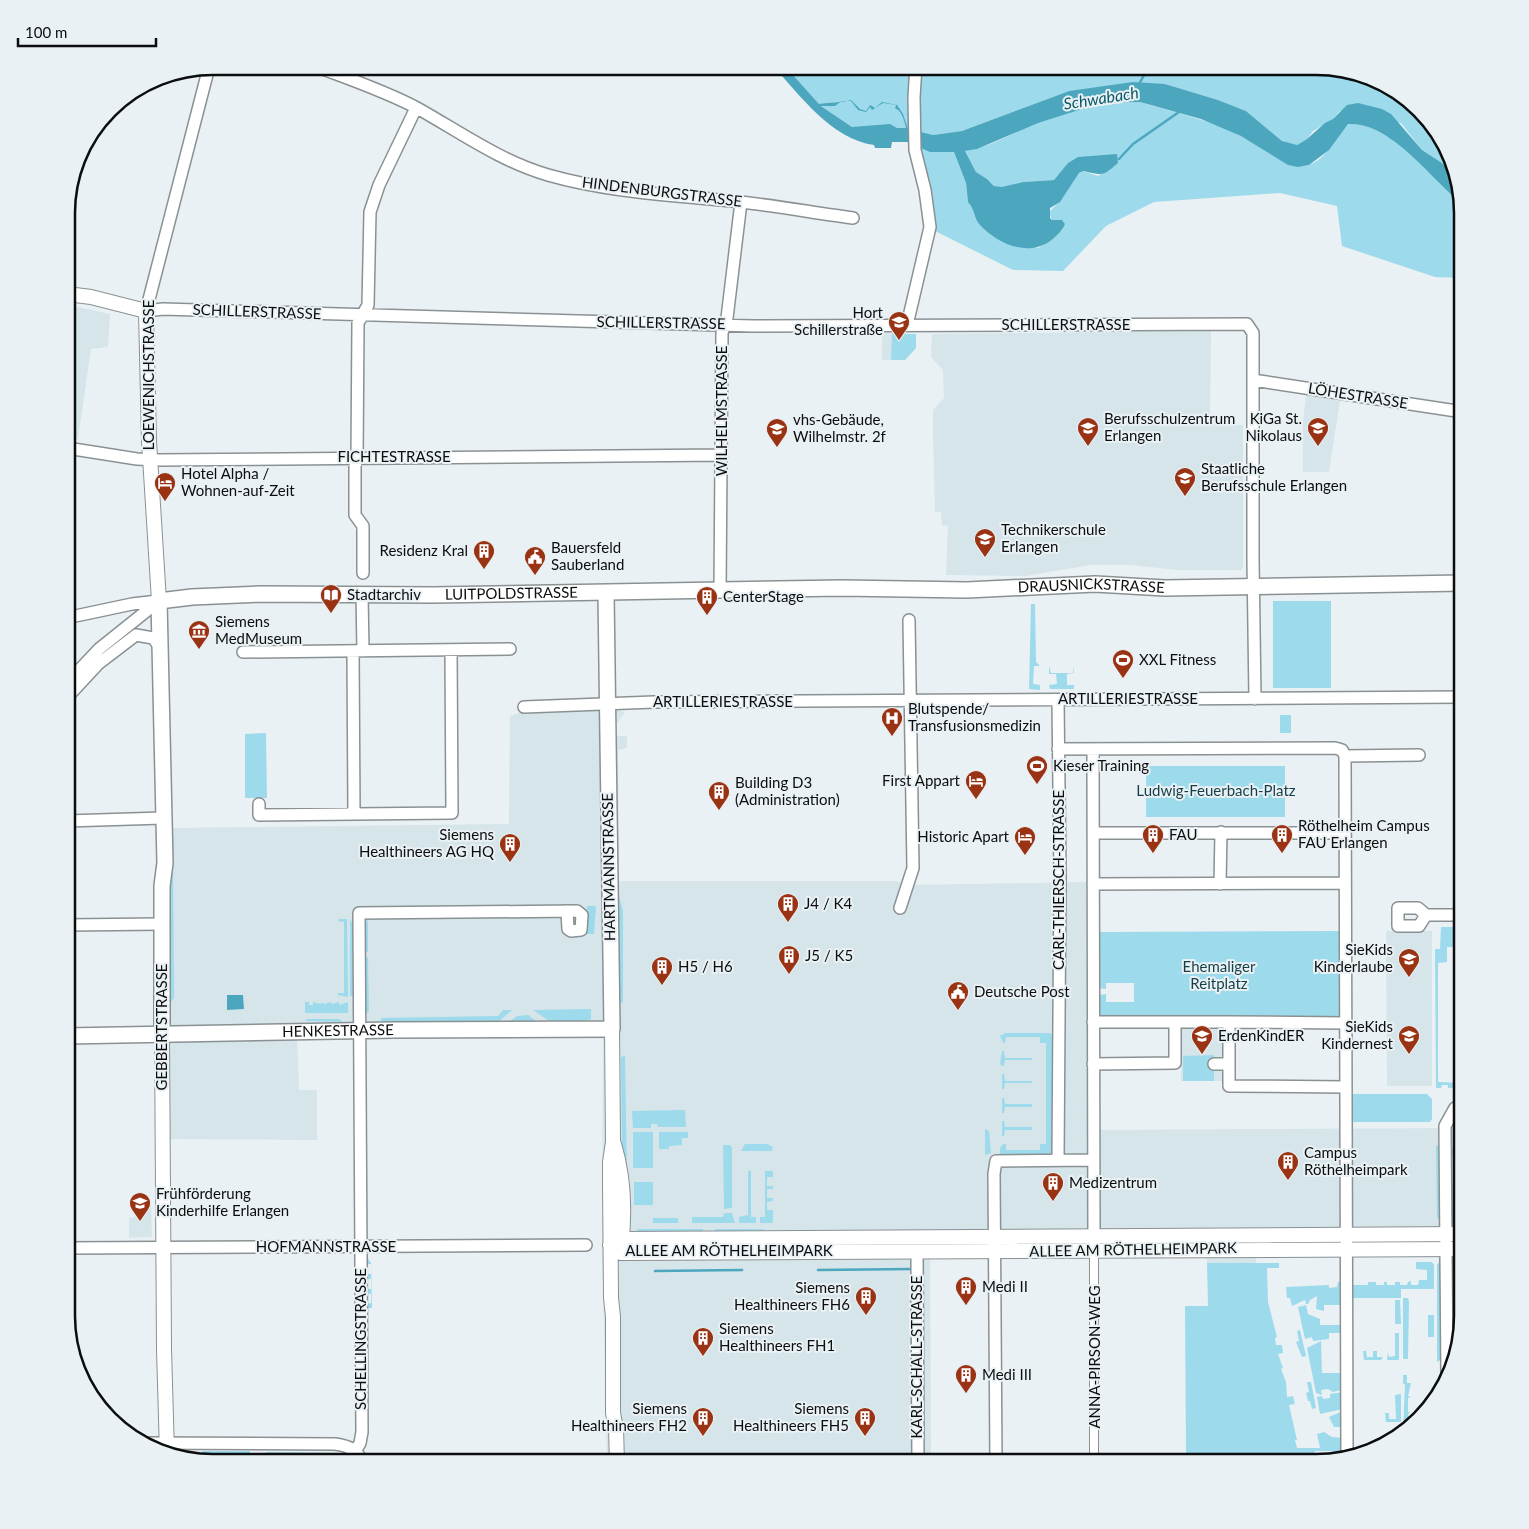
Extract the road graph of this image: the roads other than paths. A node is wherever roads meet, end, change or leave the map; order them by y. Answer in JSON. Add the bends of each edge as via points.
{"nodes":[{"id":1,"x":207,"y":75,"type":"edge"},
{"id":2,"x":337,"y":75,"type":"edge"},
{"id":3,"x":916,"y":75,"type":"edge"},
{"id":4,"x":416,"y":108,"type":"junction"},
{"id":5,"x":741,"y":202,"type":"junction"},
{"id":6,"x":853,"y":218,"type":"dead end"},
{"id":7,"x":75,"y":296,"type":"edge"},
{"id":8,"x":146,"y":311,"type":"junction"},
{"id":9,"x":362,"y":315,"type":"junction"},
{"id":10,"x":725,"y":325,"type":"junction"},
{"id":11,"x":907,"y":325,"type":"junction"},
{"id":12,"x":1254,"y":380,"type":"junction"},
{"id":13,"x":1454,"y":411,"type":"edge"},
{"id":14,"x":75,"y":449,"type":"edge"},
{"id":15,"x":722,"y":455,"type":"junction"},
{"id":16,"x":357,"y":458,"type":"junction"},
{"id":17,"x":150,"y":459,"type":"junction"},
{"id":18,"x":362,"y":573,"type":"dead end"},
{"id":19,"x":1454,"y":583,"type":"edge"},
{"id":20,"x":1253,"y":586,"type":"junction"},
{"id":21,"x":720,"y":590,"type":"junction"},
{"id":22,"x":606,"y":593,"type":"junction"},
{"id":23,"x":362,"y":594,"type":"junction"},
{"id":24,"x":159,"y":601,"type":"junction"},
{"id":25,"x":75,"y":616,"type":"edge"},
{"id":26,"x":909,"y":620,"type":"dead end"},
{"id":27,"x":160,"y":647,"type":"junction"},
{"id":28,"x":451,"y":650,"type":"junction"},
{"id":29,"x":510,"y":650,"type":"dead end"},
{"id":30,"x":358,"y":651,"type":"junction"},
{"id":31,"x":243,"y":652,"type":"dead end"},
{"id":32,"x":75,"y":680,"type":"edge"},
{"id":33,"x":75,"y":683,"type":"edge"},
{"id":34,"x":1454,"y":697,"type":"edge"},
{"id":35,"x":1255,"y":698,"type":"junction"},
{"id":36,"x":1058,"y":700,"type":"junction"},
{"id":37,"x":911,"y":701,"type":"junction"},
{"id":38,"x":607,"y":704,"type":"junction"},
{"id":39,"x":524,"y":707,"type":"dead end"},
{"id":40,"x":1058,"y":749,"type":"junction"},
{"id":41,"x":1093,"y":749,"type":"junction"},
{"id":42,"x":1419,"y":755,"type":"dead end"},
{"id":43,"x":1345,"y":756,"type":"junction"},
{"id":44,"x":259,"y":804,"type":"dead end"},
{"id":45,"x":354,"y":814,"type":"junction"},
{"id":46,"x":163,"y":818,"type":"junction"},
{"id":47,"x":75,"y":821,"type":"edge"},
{"id":48,"x":1093,"y":832,"type":"junction"},
{"id":49,"x":1221,"y":832,"type":"junction"},
{"id":50,"x":1345,"y":833,"type":"junction"},
{"id":51,"x":1345,"y":883,"type":"junction"},
{"id":52,"x":1093,"y":884,"type":"junction"},
{"id":53,"x":1220,"y":884,"type":"junction"},
{"id":54,"x":900,"y":908,"type":"dead end"},
{"id":55,"x":567,"y":911,"type":"dead end"},
{"id":56,"x":1426,"y":915,"type":"dead end"},
{"id":57,"x":1454,"y":915,"type":"edge"},
{"id":58,"x":162,"y":924,"type":"junction"},
{"id":59,"x":75,"y":925,"type":"edge"},
{"id":60,"x":1093,"y":1022,"type":"junction"},
{"id":61,"x":1175,"y":1022,"type":"junction"},
{"id":62,"x":1229,"y":1022,"type":"junction"},
{"id":63,"x":1346,"y":1023,"type":"junction"},
{"id":64,"x":612,"y":1029,"type":"junction"},
{"id":65,"x":360,"y":1031,"type":"junction"},
{"id":66,"x":162,"y":1034,"type":"junction"},
{"id":67,"x":75,"y":1036,"type":"edge"},
{"id":68,"x":1093,"y":1064,"type":"junction"},
{"id":69,"x":1214,"y":1064,"type":"dead end"},
{"id":70,"x":1229,"y":1064,"type":"junction"},
{"id":71,"x":1346,"y":1086,"type":"junction"},
{"id":72,"x":1454,"y":1110,"type":"edge"},
{"id":73,"x":1058,"y":1160,"type":"junction"},
{"id":74,"x":1093,"y":1160,"type":"junction"},
{"id":75,"x":1346,"y":1234,"type":"junction"},
{"id":76,"x":1446,"y":1234,"type":"junction"},
{"id":77,"x":1454,"y":1234,"type":"edge"},
{"id":78,"x":1094,"y":1236,"type":"junction"},
{"id":79,"x":782,"y":1237,"type":"junction"},
{"id":80,"x":995,"y":1244,"type":"junction"},
{"id":81,"x":586,"y":1245,"type":"dead end"},
{"id":82,"x":618,"y":1246,"type":"junction"},
{"id":83,"x":360,"y":1247,"type":"junction"},
{"id":84,"x":75,"y":1248,"type":"edge"},
{"id":85,"x":163,"y":1248,"type":"junction"},
{"id":86,"x":1446,"y":1249,"type":"junction"},
{"id":87,"x":1454,"y":1249,"type":"edge"},
{"id":88,"x":1346,"y":1250,"type":"junction"},
{"id":89,"x":917,"y":1251,"type":"junction"},
{"id":90,"x":1094,"y":1251,"type":"junction"},
{"id":91,"x":782,"y":1252,"type":"junction"},
{"id":92,"x":1447,"y":1360,"type":"edge"},
{"id":93,"x":613,"y":1413,"type":"junction"},
{"id":94,"x":167,"y":1446,"type":"edge"},
{"id":95,"x":173,"y":1448,"type":"edge"},
{"id":96,"x":356,"y":1450,"type":"junction"},
{"id":97,"x":1347,"y":1450,"type":"edge"},
{"id":98,"x":358,"y":1454,"type":"edge"},
{"id":99,"x":608,"y":1454,"type":"edge"},
{"id":100,"x":617,"y":1454,"type":"edge"},
{"id":101,"x":918,"y":1454,"type":"edge"},
{"id":102,"x":996,"y":1454,"type":"edge"},
{"id":103,"x":1094,"y":1454,"type":"edge"}],
"edges":[{"from":1,"to":8,"type":"street","name":"LOEWENICHSTRASSE"},
{"from":2,"to":4,"type":"street","name":"HINDENBURGSTRASSE"},
{"from":3,"to":11,"type":"street","via":[[915,150],[930,227]]},
{"from":4,"to":5,"type":"street","name":"HINDENBURGSTRASSE","via":[[501,157],[547,175],[673,197]]},
{"from":4,"to":9,"type":"street","via":[[379,185],[370,212],[368,305]]},
{"from":5,"to":6,"type":"street","name":"HINDENBURGSTRASSE"},
{"from":5,"to":10,"type":"street","name":"WILHELMSTRASSE"},
{"from":7,"to":8,"type":"street","name":"SCHILLERSTRASSE"},
{"from":8,"to":9,"type":"street","name":"SCHILLERSTRASSE"},
{"from":8,"to":17,"type":"street","name":"LOEWENICHSTRASSE"},
{"from":9,"to":10,"type":"street","name":"SCHILLERSTRASSE"},
{"from":9,"to":16,"type":"street","via":[[358,323]]},
{"from":10,"to":11,"type":"street","name":"SCHILLERSTRASSE"},
{"from":10,"to":15,"type":"street","name":"WILHELMSTRASSE"},
{"from":11,"to":12,"type":"street","name":"SCHILLERSTRASSE","via":[[1243,323],[1251,327],[1253,333]]},
{"from":12,"to":13,"type":"street","name":"LÖHESTRASSE"},
{"from":12,"to":20,"type":"street"},
{"from":14,"to":17,"type":"street","name":"FICHTESTRASSE"},
{"from":15,"to":16,"type":"street","name":"FICHTESTRASSE"},
{"from":15,"to":21,"type":"street","name":"WILHELMSTRASSE"},
{"from":16,"to":17,"type":"street","name":"FICHTESTRASSE"},
{"from":16,"to":18,"type":"street","via":[[355,515],[363,526]]},
{"from":17,"to":24,"type":"street","name":"LOEWENICHSTRASSE"},
{"from":19,"to":20,"type":"main road","name":"DRAUSNICKSTRASSE"},
{"from":20,"to":21,"type":"main road","name":"DRAUSNICKSTRASSE","via":[[1166,588],[1095,584],[967,590]]},
{"from":20,"to":35,"type":"street"},
{"from":21,"to":22,"type":"main road","name":"LUITPOLDSTRASSE"},
{"from":22,"to":23,"type":"main road","name":"LUITPOLDSTRASSE"},
{"from":22,"to":38,"type":"main road","name":"HARTMANNSTRASSE"},
{"from":23,"to":24,"type":"main road","name":"LUITPOLDSTRASSE","via":[[229,595]]},
{"from":23,"to":30,"type":"street"},
{"from":24,"to":25,"type":"street","name":"LUITPOLDSTRASSE"},
{"from":24,"to":27,"type":"main road","name":"GEBBERTSTRASSE"},
{"from":24,"to":32,"type":"street","via":[[89,659]]},
{"from":26,"to":37,"type":"street"},
{"from":27,"to":33,"type":"street","via":[[153,638],[136,635]]},
{"from":27,"to":46,"type":"main road","name":"GEBBERTSTRASSE"},
{"from":28,"to":29,"type":"street"},
{"from":28,"to":30,"type":"street"},
{"from":28,"to":45,"type":"street","via":[[452,813]]},
{"from":30,"to":31,"type":"street"},
{"from":30,"to":45,"type":"street"},
{"from":34,"to":35,"type":"street","name":"ARTILLERIESTRASSE"},
{"from":35,"to":36,"type":"street","name":"ARTILLERIESTRASSE"},
{"from":36,"to":37,"type":"street","name":"ARTILLERIESTRASSE"},
{"from":36,"to":40,"type":"street","name":"CARL-THIERSCH-STRASSE"},
{"from":37,"to":38,"type":"street","name":"ARTILLERIESTRASSE"},
{"from":37,"to":54,"type":"street","via":[[913,868]]},
{"from":38,"to":39,"type":"street","name":"ARTILLERIESTRASSE"},
{"from":38,"to":64,"type":"main road","name":"HARTMANNSTRASSE"},
{"from":40,"to":41,"type":"street"},
{"from":40,"to":73,"type":"street","name":"CARL-THIERSCH-STRASSE"},
{"from":41,"to":43,"type":"street","via":[[1335,748],[1342,750]]},
{"from":41,"to":48,"type":"street"},
{"from":42,"to":43,"type":"street"},
{"from":43,"to":50,"type":"street"},
{"from":44,"to":45,"type":"street","via":[[259,814]]},
{"from":46,"to":47,"type":"street"},
{"from":46,"to":58,"type":"main road","name":"GEBBERTSTRASSE"},
{"from":48,"to":49,"type":"street"},
{"from":48,"to":52,"type":"street"},
{"from":49,"to":50,"type":"street"},
{"from":49,"to":53,"type":"street"},
{"from":50,"to":51,"type":"street"},
{"from":51,"to":53,"type":"street"},
{"from":51,"to":63,"type":"street"},
{"from":52,"to":53,"type":"street"},
{"from":52,"to":60,"type":"street"},
{"from":55,"to":65,"type":"street","name":"SCHELLINGSTRASSE","via":[[359,913]]},
{"from":56,"to":57,"type":"street"},
{"from":58,"to":59,"type":"street"},
{"from":58,"to":66,"type":"main road","name":"GEBBERTSTRASSE"},
{"from":60,"to":61,"type":"street"},
{"from":60,"to":68,"type":"street"},
{"from":61,"to":62,"type":"street"},
{"from":61,"to":68,"type":"street","via":[[1179,1064]]},
{"from":62,"to":63,"type":"street"},
{"from":62,"to":70,"type":"street"},
{"from":63,"to":71,"type":"street"},
{"from":64,"to":65,"type":"main road","name":"HENKESTRASSE"},
{"from":64,"to":82,"type":"street","name":"HARTMANNSTRASSE","via":[[613,1142],[610,1162]]},
{"from":65,"to":66,"type":"main road","name":"HENKESTRASSE"},
{"from":65,"to":83,"type":"street","name":"SCHELLINGSTRASSE"},
{"from":66,"to":67,"type":"main road","name":"HENKESTRASSE"},
{"from":66,"to":85,"type":"street","name":"GEBBERTSTRASSE"},
{"from":68,"to":74,"type":"street"},
{"from":69,"to":70,"type":"street"},
{"from":70,"to":71,"type":"street","via":[[1229,1086]]},
{"from":71,"to":75,"type":"street"},
{"from":72,"to":76,"type":"street","via":[[1445,1126]]},
{"from":73,"to":74,"type":"street"},
{"from":73,"to":80,"type":"street","via":[[996,1161]]},
{"from":74,"to":78,"type":"street"},
{"from":75,"to":76,"type":"street","name":"ALLEE AM RÖTHELHEIMPARK"},
{"from":75,"to":78,"type":"street","name":"ALLEE AM RÖTHELHEIMPARK"},
{"from":75,"to":88,"type":"street"},
{"from":76,"to":77,"type":"street","name":"ALLEE AM RÖTHELHEIMPARK"},
{"from":76,"to":86,"type":"street"},
{"from":78,"to":80,"type":"street","name":"ALLEE AM RÖTHELHEIMPARK"},
{"from":78,"to":90,"type":"street"},
{"from":79,"to":80,"type":"street","name":"ALLEE AM RÖTHELHEIMPARK"},
{"from":79,"to":82,"type":"street","name":"ALLEE AM RÖTHELHEIMPARK"},
{"from":79,"to":91,"type":"street"},
{"from":80,"to":89,"type":"street","name":"ALLEE AM RÖTHELHEIMPARK"},
{"from":80,"to":90,"type":"street","name":"ALLEE AM RÖTHELHEIMPARK"},
{"from":80,"to":102,"type":"street"},
{"from":81,"to":83,"type":"street","name":"HOFMANNSTRASSE"},
{"from":82,"to":91,"type":"street","name":"ALLEE AM RÖTHELHEIMPARK"},
{"from":82,"to":93,"type":"street","name":"HARTMANNSTRASSE","via":[[619,1292],[613,1317]]},
{"from":83,"to":85,"type":"street","name":"HOFMANNSTRASSE"},
{"from":83,"to":96,"type":"street","name":"SCHELLINGSTRASSE","via":[[362,1432]]},
{"from":84,"to":85,"type":"street","name":"HOFMANNSTRASSE"},
{"from":85,"to":94,"type":"street","name":"GEBBERTSTRASSE"},
{"from":86,"to":87,"type":"street","name":"ALLEE AM RÖTHELHEIMPARK"},
{"from":86,"to":88,"type":"street","name":"ALLEE AM RÖTHELHEIMPARK"},
{"from":86,"to":92,"type":"street"},
{"from":88,"to":90,"type":"street","name":"ALLEE AM RÖTHELHEIMPARK"},
{"from":88,"to":97,"type":"street"},
{"from":89,"to":91,"type":"street","name":"ALLEE AM RÖTHELHEIMPARK"},
{"from":89,"to":101,"type":"street","name":"KARL-SCHALL-STRASSE"},
{"from":90,"to":103,"type":"street","name":"ANNA-PIRSON-WEG"},
{"from":93,"to":99,"type":"street","name":"HARTMANNSTRASSE"},
{"from":93,"to":100,"type":"street","name":"HARTMANNSTRASSE"},
{"from":95,"to":96,"type":"street","via":[[335,1444]]},
{"from":96,"to":98,"type":"street"}]}
